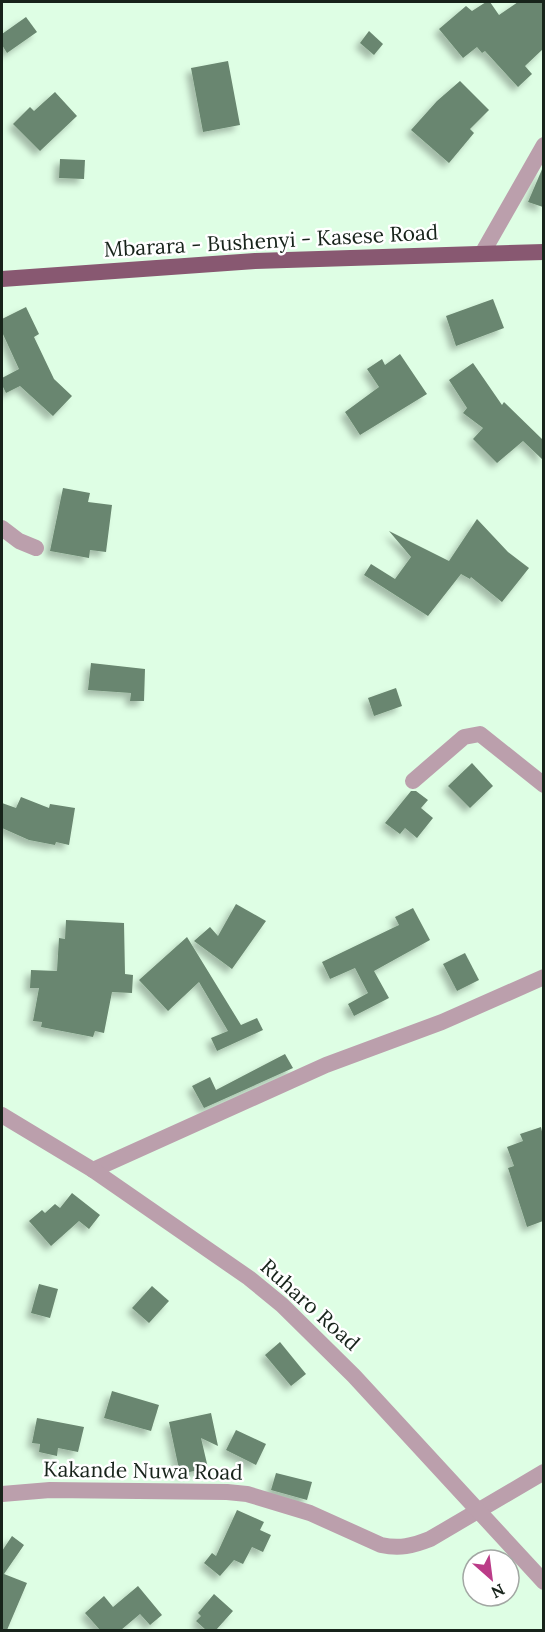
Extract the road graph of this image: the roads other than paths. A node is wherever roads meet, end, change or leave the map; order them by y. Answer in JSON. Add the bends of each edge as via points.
{"nodes":[{"id":1,"x":543,"y":146,"type":"edge"},
{"id":2,"x":483,"y":252,"type":"junction"},
{"id":3,"x":543,"y":252,"type":"edge"},
{"id":4,"x":2,"y":279,"type":"edge"},
{"id":5,"x":2,"y":528,"type":"edge"},
{"id":6,"x":36,"y":548,"type":"dead end"},
{"id":7,"x":413,"y":781,"type":"dead end"},
{"id":8,"x":543,"y":785,"type":"edge"},
{"id":9,"x":543,"y":977,"type":"edge"},
{"id":10,"x":2,"y":1115,"type":"edge"},
{"id":11,"x":93,"y":1170,"type":"junction"},
{"id":12,"x":543,"y":1472,"type":"edge"},
{"id":13,"x":2,"y":1494,"type":"edge"},
{"id":14,"x":481,"y":1511,"type":"junction"},
{"id":15,"x":543,"y":1582,"type":"edge"}],
"edges":[{"from":1,"to":2,"type":"street"},
{"from":2,"to":3,"type":"main road","name":"Mbarara - Bushenyi - Kasese Road"},
{"from":2,"to":4,"type":"main road","name":"Mbarara - Bushenyi - Kasese Road","via":[[255,261]]},
{"from":5,"to":6,"type":"street"},
{"from":7,"to":8,"type":"street","via":[[464,737],[480,734]]},
{"from":9,"to":11,"type":"street","via":[[442,1022],[326,1065]]},
{"from":10,"to":11,"type":"street","name":"Ruharo Road"},
{"from":11,"to":14,"type":"street","name":"Ruharo Road","via":[[282,1305]]},
{"from":12,"to":14,"type":"street","name":"Kakande Nuwa Road"},
{"from":13,"to":14,"type":"street","name":"Kakande Nuwa Road","via":[[50,1490],[227,1491],[291,1507],[395,1548],[430,1539]]},
{"from":14,"to":15,"type":"street","name":"Ruharo Road"}]}
